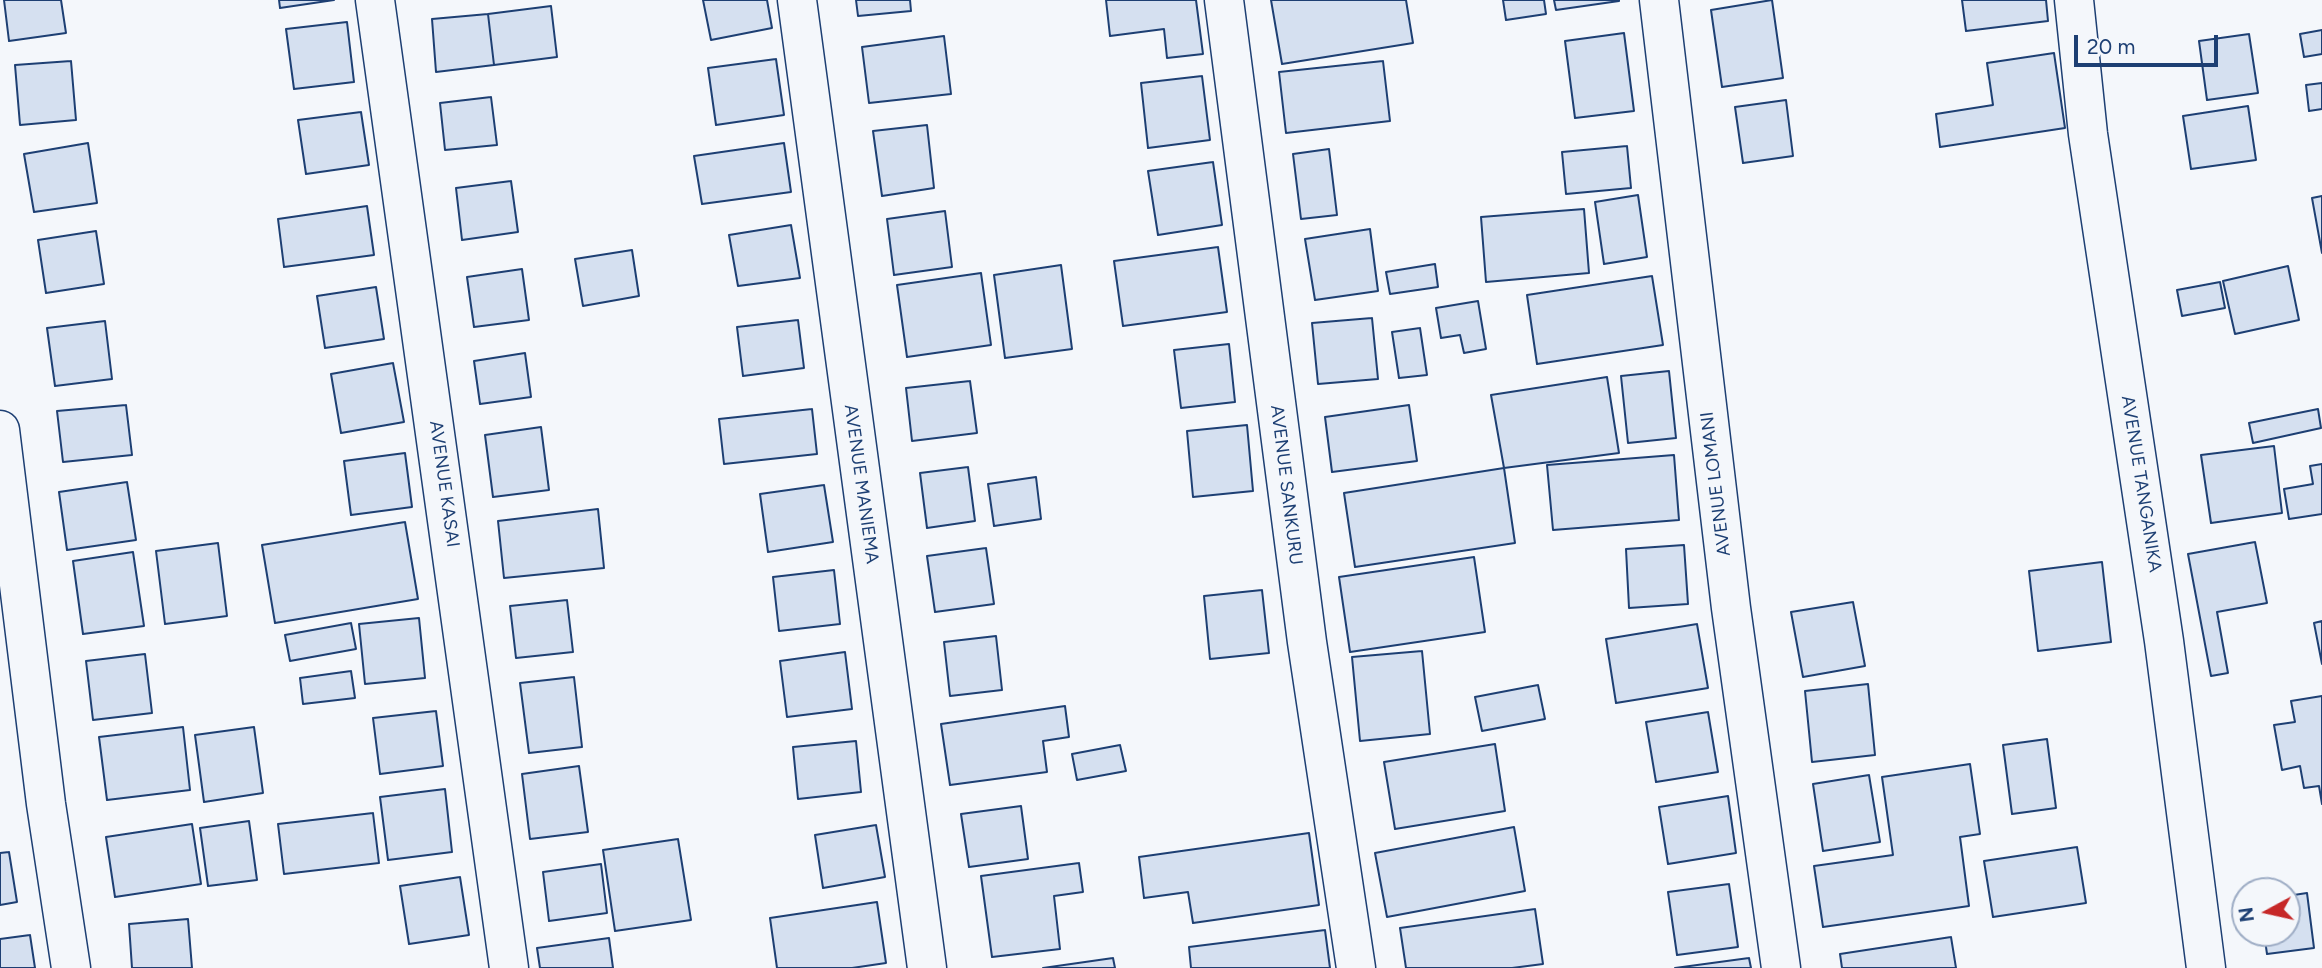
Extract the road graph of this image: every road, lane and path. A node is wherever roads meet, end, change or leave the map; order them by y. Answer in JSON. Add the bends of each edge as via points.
{"nodes":[{"id":1,"x":375,"y":0,"type":"edge"},
{"id":2,"x":797,"y":0,"type":"edge"},
{"id":3,"x":1224,"y":0,"type":"edge"},
{"id":4,"x":1658,"y":0,"type":"edge"},
{"id":5,"x":2074,"y":0,"type":"edge"},
{"id":6,"x":0,"y":430,"type":"edge"},
{"id":7,"x":71,"y":968,"type":"edge"},
{"id":8,"x":509,"y":968,"type":"edge"},
{"id":9,"x":927,"y":968,"type":"edge"},
{"id":10,"x":1356,"y":968,"type":"edge"},
{"id":11,"x":1781,"y":968,"type":"edge"},
{"id":12,"x":2206,"y":968,"type":"edge"}],
"edges":[{"from":1,"to":8,"type":"street","name":"AVENUE KASAI"},
{"from":2,"to":9,"type":"street","name":"AVENUE MANIEMA"},
{"from":3,"to":10,"type":"street","name":"AVENUE SANKURU","via":[[1307,642]]},
{"from":4,"to":11,"type":"street","name":"AVENUE LOMANI","via":[[1731,608]]},
{"from":5,"to":12,"type":"street","name":"AVENUE TANGANIKA","via":[[2088,134],[2164,641]]},
{"from":6,"to":7,"type":"street"}]}
